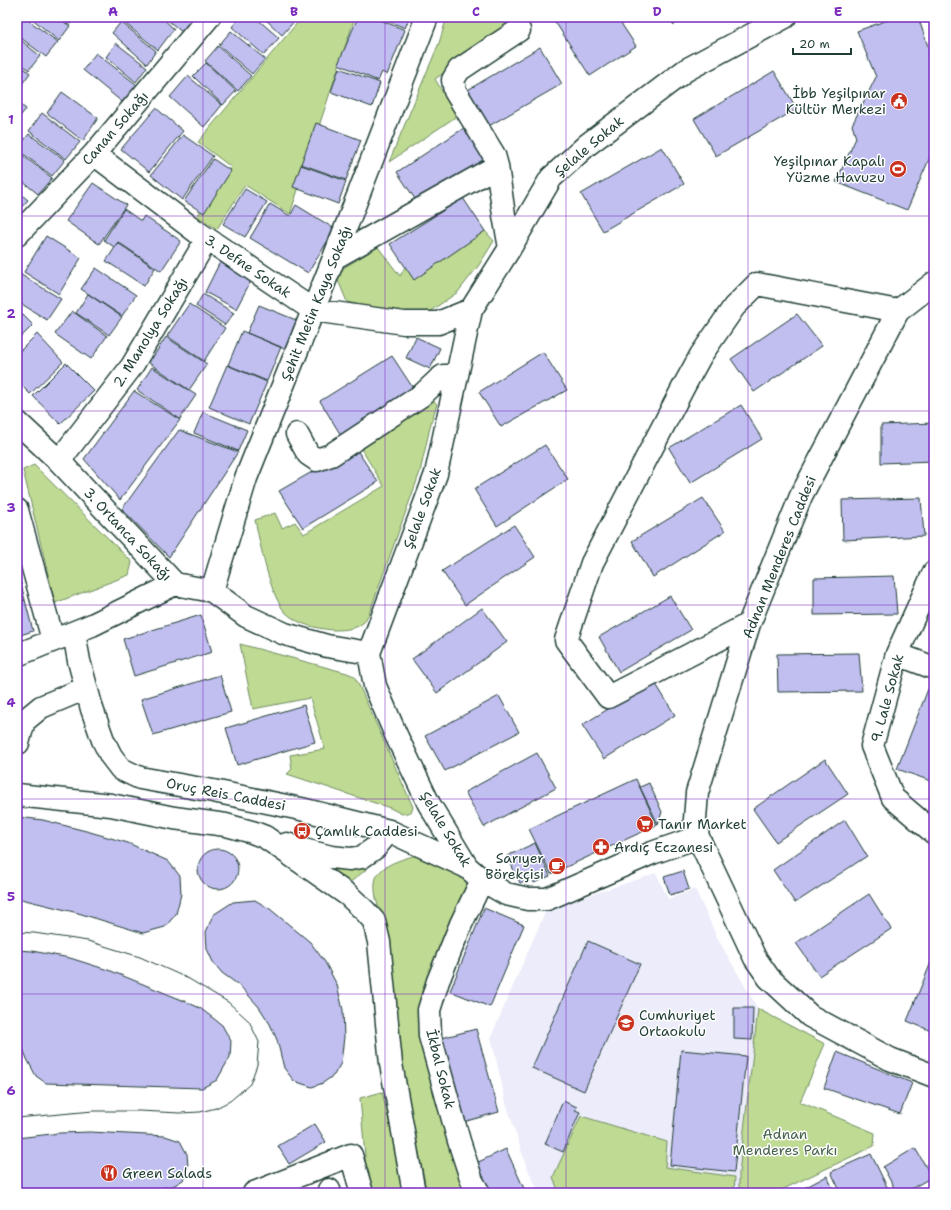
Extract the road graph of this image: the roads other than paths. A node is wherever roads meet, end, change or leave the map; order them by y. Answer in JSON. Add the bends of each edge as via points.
{"nodes":[{"id":1,"x":208,"y":17,"type":"edge"},
{"id":2,"x":427,"y":17,"type":"edge"},
{"id":3,"x":784,"y":17,"type":"edge"},
{"id":4,"x":519,"y":30,"type":"dead end"},
{"id":5,"x":94,"y":154,"type":"junction"},
{"id":6,"x":497,"y":166,"type":"junction"},
{"id":7,"x":17,"y":235,"type":"edge"},
{"id":8,"x":207,"y":239,"type":"junction"},
{"id":9,"x":510,"y":248,"type":"junction"},
{"id":10,"x":334,"y":258,"type":"junction"},
{"id":11,"x":934,"y":284,"type":"edge"},
{"id":12,"x":313,"y":310,"type":"junction"},
{"id":13,"x":471,"y":310,"type":"junction"},
{"id":14,"x":898,"y":310,"type":"junction"},
{"id":15,"x":456,"y":378,"type":"junction"},
{"id":16,"x":17,"y":422,"type":"edge"},
{"id":17,"x":297,"y":434,"type":"dead end"},
{"id":18,"x":59,"y":461,"type":"junction"},
{"id":19,"x":17,"y":510,"type":"edge"},
{"id":20,"x":934,"y":572,"type":"edge"},
{"id":21,"x":175,"y":584,"type":"junction"},
{"id":22,"x":212,"y":591,"type":"junction"},
{"id":23,"x":749,"y":624,"type":"junction"},
{"id":24,"x":74,"y":633,"type":"junction"},
{"id":25,"x":53,"y":640,"type":"junction"},
{"id":26,"x":369,"y":653,"type":"junction"},
{"id":27,"x":897,"y":654,"type":"junction"},
{"id":28,"x":17,"y":655,"type":"edge"},
{"id":29,"x":934,"y":668,"type":"edge"},
{"id":30,"x":86,"y":688,"type":"junction"},
{"id":31,"x":18,"y":744,"type":"edge"},
{"id":32,"x":17,"y":795,"type":"edge"},
{"id":33,"x":388,"y":831,"type":"junction"},
{"id":34,"x":934,"y":833,"type":"edge"},
{"id":35,"x":265,"y":837,"type":"junction"},
{"id":36,"x":698,"y":837,"type":"junction"},
{"id":37,"x":474,"y":874,"type":"junction"},
{"id":38,"x":934,"y":1076,"type":"edge"},
{"id":39,"x":254,"y":1193,"type":"edge"},
{"id":40,"x":362,"y":1193,"type":"edge"},
{"id":41,"x":414,"y":1193,"type":"edge"},
{"id":42,"x":478,"y":1193,"type":"edge"}],
"edges":[{"from":1,"to":5,"type":"street","name":"Canan Sokağı"},
{"from":2,"to":10,"type":"street","name":"Şehit Metin Kaya Sokağı"},
{"from":3,"to":9,"type":"street","name":"Şelale Sokak","via":[[686,70],[586,145],[551,178]]},
{"from":4,"to":6,"type":"street","via":[[459,70],[453,80],[455,91],[494,155]]},
{"from":5,"to":7,"type":"street","name":"Canan Sokağı"},
{"from":5,"to":8,"type":"street","name":"3. Defne Sokak"},
{"from":6,"to":9,"type":"street"},
{"from":6,"to":10,"type":"street"},
{"from":8,"to":12,"type":"street","name":"3. Defne Sokak"},
{"from":8,"to":18,"type":"street","name":"2. Manolya Sokağı","via":[[132,366]]},
{"from":9,"to":13,"type":"street","name":"Şelale Sokak"},
{"from":10,"to":12,"type":"street","name":"Şehit Metin Kaya Sokağı"},
{"from":11,"to":14,"type":"street","name":"Adnan Menderes Caddesi"},
{"from":12,"to":13,"type":"street","name":"3. Defne Sokak","via":[[404,322],[438,323]]},
{"from":12,"to":22,"type":"street","name":"Şehit Metin Kaya Sokağı","via":[[246,478]]},
{"from":13,"to":15,"type":"street","name":"Şelale Sokak"},
{"from":14,"to":23,"type":"street","name":"Adnan Menderes Caddesi","via":[[801,496]]},
{"from":14,"to":23,"type":"street","via":[[756,284],[734,307],[701,355],[684,386],[592,563],[566,640],[608,698]]},
{"from":15,"to":17,"type":"street","via":[[444,376],[422,395],[331,455],[318,460],[308,454]]},
{"from":15,"to":26,"type":"street","name":"Şelale Sokak","via":[[436,474]]},
{"from":16,"to":18,"type":"street","name":"3. Ortanca Sokağı"},
{"from":18,"to":21,"type":"street","name":"3. Ortanca Sokağı"},
{"from":19,"to":25,"type":"street"},
{"from":20,"to":27,"type":"street","name":"9. Lale Sokak"},
{"from":21,"to":22,"type":"street","name":"3. Ortanca Sokağı"},
{"from":21,"to":24,"type":"street"},
{"from":22,"to":26,"type":"street","name":"3. Ortanca Sokağı","via":[[246,616],[285,634],[327,646]]},
{"from":23,"to":36,"type":"street","name":"Adnan Menderes Caddesi","via":[[697,793],[695,819]]},
{"from":24,"to":25,"type":"street"},
{"from":24,"to":30,"type":"street","name":"Oruç Reis Caddesi"},
{"from":25,"to":28,"type":"street"},
{"from":26,"to":37,"type":"street","name":"Şelale Sokak","via":[[375,686],[429,804]]},
{"from":27,"to":29,"type":"street"},
{"from":27,"to":34,"type":"street","name":"9. Lale Sokak","via":[[872,746],[894,798]]},
{"from":30,"to":31,"type":"street","via":[[41,708],[24,721]]},
{"from":30,"to":33,"type":"street","name":"Oruç Reis Caddesi","via":[[103,740],[112,756],[121,768],[140,778],[301,808]]},
{"from":32,"to":35,"type":"street","via":[[111,805],[174,818],[226,825]]},
{"from":33,"to":35,"type":"street","via":[[375,848],[362,857],[350,859],[331,857]]},
{"from":33,"to":37,"type":"street","name":"Oruç Reis Caddesi"},
{"from":35,"to":41,"type":"street","via":[[348,895],[374,921],[379,942],[391,1064]]},
{"from":36,"to":37,"type":"street","name":"Şelale Sokak","via":[[652,853],[547,899],[528,899],[506,894]]},
{"from":36,"to":38,"type":"street","name":"Adnan Menderes Caddesi","via":[[755,958],[768,978],[810,1016],[890,1059]]},
{"from":37,"to":42,"type":"street","name":"İkbal Sokak","via":[[461,924],[438,981],[430,1010],[430,1036],[459,1141]]},
{"from":39,"to":40,"type":"street","via":[[351,1155]]}]}
